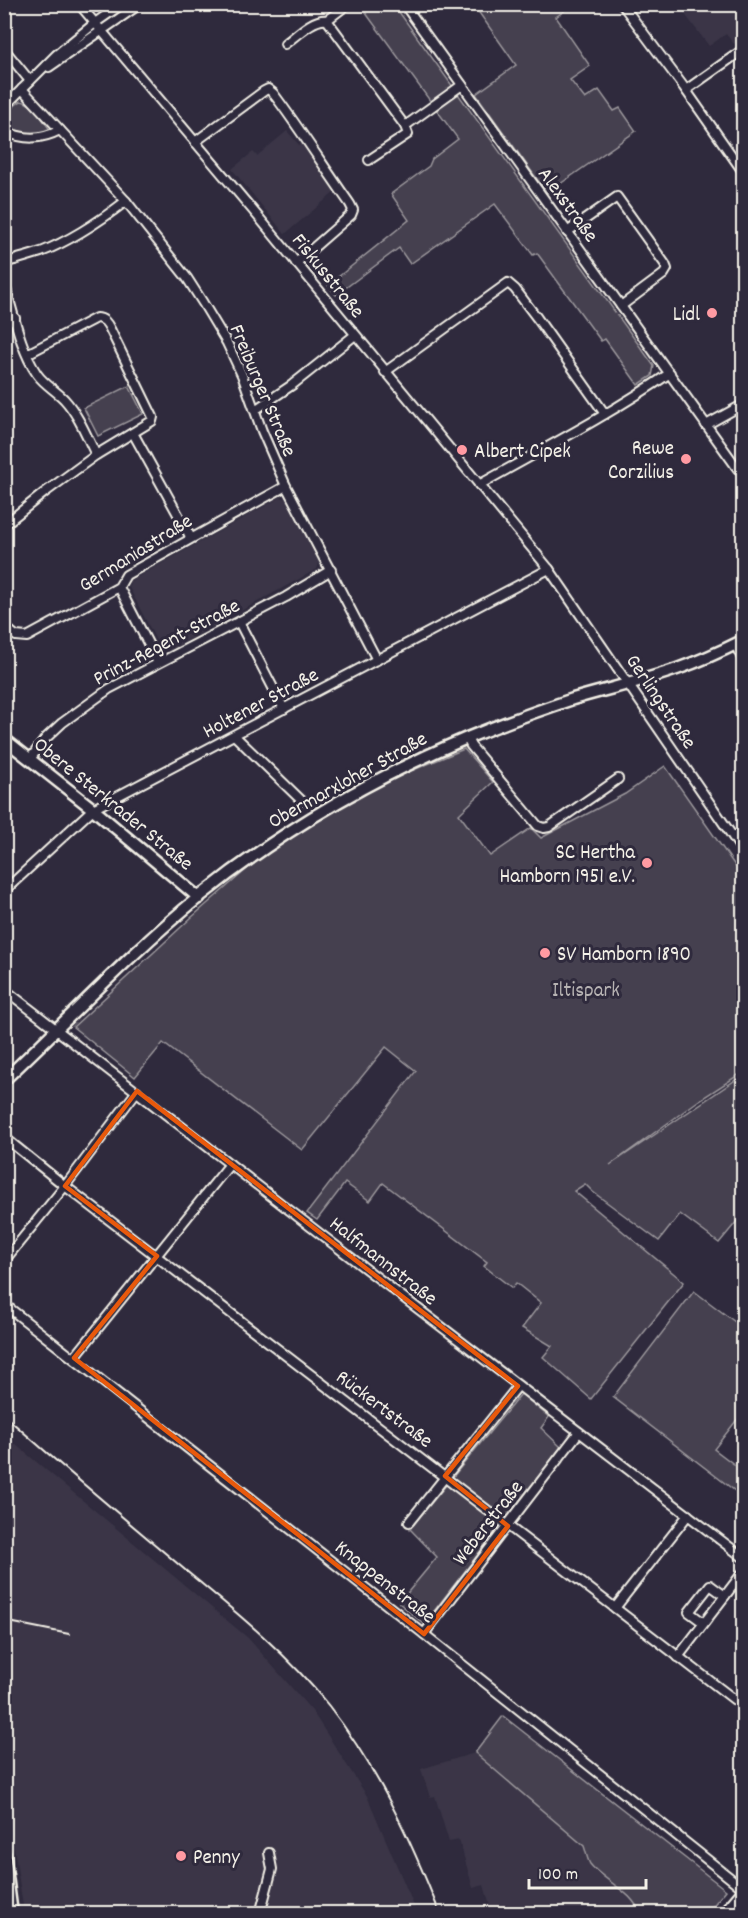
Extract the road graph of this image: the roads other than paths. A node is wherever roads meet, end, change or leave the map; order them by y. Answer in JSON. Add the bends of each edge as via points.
{"nodes":[{"id":1,"x":79,"y":4,"type":"edge"},
{"id":2,"x":122,"y":4,"type":"edge"},
{"id":3,"x":140,"y":4,"type":"edge"},
{"id":4,"x":348,"y":4,"type":"edge"},
{"id":5,"x":622,"y":4,"type":"edge"},
{"id":6,"x":407,"y":6,"type":"edge"},
{"id":7,"x":327,"y":20,"type":"junction"},
{"id":8,"x":95,"y":23,"type":"junction"},
{"id":9,"x":101,"y":32,"type":"junction"},
{"id":10,"x":285,"y":44,"type":"dead end"},
{"id":11,"x":4,"y":49,"type":"edge"},
{"id":12,"x":744,"y":49,"type":"edge"},
{"id":13,"x":32,"y":79,"type":"junction"},
{"id":14,"x":462,"y":85,"type":"junction"},
{"id":15,"x":22,"y":89,"type":"junction"},
{"id":16,"x":686,"y":90,"type":"junction"},
{"id":17,"x":4,"y":107,"type":"edge"},
{"id":18,"x":405,"y":126,"type":"junction"},
{"id":19,"x":60,"y":130,"type":"junction"},
{"id":20,"x":4,"y":131,"type":"edge"},
{"id":21,"x":195,"y":142,"type":"junction"},
{"id":22,"x":369,"y":160,"type":"dead end"},
{"id":23,"x":744,"y":172,"type":"edge"},
{"id":24,"x":126,"y":201,"type":"junction"},
{"id":25,"x":567,"y":232,"type":"junction"},
{"id":26,"x":4,"y":263,"type":"edge"},
{"id":27,"x":296,"y":263,"type":"junction"},
{"id":28,"x":4,"y":282,"type":"edge"},
{"id":29,"x":621,"y":306,"type":"junction"},
{"id":30,"x":15,"y":318,"type":"junction"},
{"id":31,"x":4,"y":323,"type":"edge"},
{"id":32,"x":355,"y":335,"type":"junction"},
{"id":33,"x":27,"y":354,"type":"junction"},
{"id":34,"x":385,"y":372,"type":"junction"},
{"id":35,"x":670,"y":373,"type":"junction"},
{"id":36,"x":744,"y":404,"type":"edge"},
{"id":37,"x":255,"y":410,"type":"junction"},
{"id":38,"x":605,"y":414,"type":"junction"},
{"id":39,"x":706,"y":425,"type":"junction"},
{"id":40,"x":133,"y":433,"type":"junction"},
{"id":41,"x":96,"y":455,"type":"junction"},
{"id":42,"x":738,"y":469,"type":"dead end"},
{"id":43,"x":479,"y":485,"type":"junction"},
{"id":44,"x":286,"y":486,"type":"junction"},
{"id":45,"x":4,"y":525,"type":"edge"},
{"id":46,"x":191,"y":538,"type":"junction"},
{"id":47,"x":549,"y":569,"type":"junction"},
{"id":48,"x":331,"y":570,"type":"junction"},
{"id":49,"x":118,"y":587,"type":"junction"},
{"id":50,"x":239,"y":622,"type":"junction"},
{"id":51,"x":4,"y":626,"type":"edge"},
{"id":52,"x":740,"y":642,"type":"edge"},
{"id":53,"x":377,"y":660,"type":"junction"},
{"id":54,"x":744,"y":662,"type":"edge"},
{"id":55,"x":158,"y":663,"type":"junction"},
{"id":56,"x":629,"y":683,"type":"junction"},
{"id":57,"x":284,"y":709,"type":"junction"},
{"id":58,"x":235,"y":736,"type":"junction"},
{"id":59,"x":467,"y":738,"type":"junction"},
{"id":60,"x":4,"y":739,"type":"edge"},
{"id":61,"x":30,"y":759,"type":"junction"},
{"id":62,"x":618,"y":779,"type":"dead end"},
{"id":63,"x":302,"y":801,"type":"dead end"},
{"id":64,"x":93,"y":809,"type":"junction"},
{"id":65,"x":744,"y":853,"type":"edge"},
{"id":66,"x":4,"y":891,"type":"edge"},
{"id":67,"x":199,"y":897,"type":"junction"},
{"id":68,"x":4,"y":989,"type":"edge"},
{"id":69,"x":58,"y":1029,"type":"junction"},
{"id":70,"x":4,"y":1080,"type":"edge"},
{"id":71,"x":137,"y":1091,"type":"junction"},
{"id":72,"x":4,"y":1137,"type":"edge"},
{"id":73,"x":230,"y":1164,"type":"junction"},
{"id":74,"x":65,"y":1186,"type":"junction"},
{"id":75,"x":158,"y":1256,"type":"junction"},
{"id":76,"x":4,"y":1261,"type":"edge"},
{"id":77,"x":4,"y":1304,"type":"edge"},
{"id":78,"x":74,"y":1358,"type":"junction"},
{"id":79,"x":518,"y":1386,"type":"junction"},
{"id":80,"x":579,"y":1432,"type":"junction"},
{"id":81,"x":445,"y":1476,"type":"junction"},
{"id":82,"x":688,"y":1515,"type":"junction"},
{"id":83,"x":409,"y":1522,"type":"dead end"},
{"id":84,"x":508,"y":1526,"type":"junction"},
{"id":85,"x":744,"y":1558,"type":"edge"},
{"id":86,"x":744,"y":1571,"type":"edge"},
{"id":87,"x":724,"y":1596,"type":"junction"},
{"id":88,"x":615,"y":1608,"type":"junction"},
{"id":89,"x":704,"y":1623,"type":"junction"},
{"id":90,"x":424,"y":1634,"type":"junction"},
{"id":91,"x":678,"y":1657,"type":"junction"},
{"id":92,"x":744,"y":1707,"type":"edge"},
{"id":93,"x":4,"y":1853,"type":"edge"},
{"id":94,"x":270,"y":1853,"type":"dead end"},
{"id":95,"x":743,"y":1889,"type":"edge"},
{"id":96,"x":12,"y":1914,"type":"edge"},
{"id":97,"x":260,"y":1914,"type":"edge"},
{"id":98,"x":722,"y":1914,"type":"edge"},
{"id":99,"x":732,"y":1914,"type":"edge"}],
"edges":[{"from":1,"to":8,"type":"street","name":"Fiskusstraße"},
{"from":2,"to":8,"type":"street"},
{"from":3,"to":9,"type":"street"},
{"from":4,"to":7,"type":"street"},
{"from":5,"to":16,"type":"street"},
{"from":6,"to":14,"type":"street","name":"Alexstraße"},
{"from":7,"to":10,"type":"street","via":[[318,21]]},
{"from":7,"to":18,"type":"street"},
{"from":8,"to":9,"type":"street","name":"Fiskusstraße"},
{"from":8,"to":13,"type":"street"},
{"from":9,"to":13,"type":"street"},
{"from":9,"to":21,"type":"street","name":"Fiskusstraße"},
{"from":11,"to":13,"type":"street"},
{"from":12,"to":16,"type":"street"},
{"from":13,"to":15,"type":"street"},
{"from":14,"to":18,"type":"street"},
{"from":14,"to":25,"type":"street","name":"Alexstraße"},
{"from":15,"to":17,"type":"street"},
{"from":15,"to":19,"type":"street","name":"Freiburger Straße"},
{"from":16,"to":23,"type":"street"},
{"from":18,"to":22,"type":"street","via":[[408,134]]},
{"from":19,"to":20,"type":"street","via":[[33,138]]},
{"from":19,"to":24,"type":"street","name":"Freiburger Straße"},
{"from":21,"to":27,"type":"street","name":"Fiskusstraße"},
{"from":21,"to":27,"type":"street","via":[[264,91],[273,93],[353,210]]},
{"from":24,"to":26,"type":"street","via":[[66,240]]},
{"from":24,"to":37,"type":"street","name":"Freiburger Straße","via":[[203,303],[227,343]]},
{"from":25,"to":29,"type":"street","name":"Alexstraße"},
{"from":25,"to":29,"type":"street","via":[[617,197],[667,269]]},
{"from":27,"to":32,"type":"street","name":"Fiskusstraße"},
{"from":28,"to":30,"type":"street"},
{"from":29,"to":35,"type":"street","name":"Alexstraße"},
{"from":30,"to":31,"type":"street"},
{"from":30,"to":33,"type":"street"},
{"from":32,"to":34,"type":"street","name":"Fiskusstraße"},
{"from":32,"to":37,"type":"street"},
{"from":33,"to":40,"type":"street","via":[[96,318],[106,321],[153,417]]},
{"from":33,"to":41,"type":"street","via":[[46,385],[70,406]]},
{"from":34,"to":38,"type":"street","via":[[508,284]]},
{"from":34,"to":43,"type":"street","name":"Fiskusstraße"},
{"from":35,"to":38,"type":"street"},
{"from":35,"to":39,"type":"street","name":"Alexstraße"},
{"from":36,"to":39,"type":"street"},
{"from":37,"to":44,"type":"street","name":"Freiburger Straße"},
{"from":38,"to":43,"type":"street"},
{"from":39,"to":42,"type":"street","name":"Alexstraße"},
{"from":40,"to":41,"type":"street"},
{"from":40,"to":46,"type":"street"},
{"from":41,"to":45,"type":"street"},
{"from":43,"to":47,"type":"street","name":"Fiskusstraße"},
{"from":44,"to":46,"type":"street","name":"Germaniastraße"},
{"from":44,"to":48,"type":"street","name":"Freiburger Straße"},
{"from":46,"to":49,"type":"street","name":"Germaniastraße","via":[[126,575]]},
{"from":47,"to":53,"type":"street","name":"Holtener Straße"},
{"from":47,"to":56,"type":"street","name":"Gerlingstraße"},
{"from":48,"to":50,"type":"street","name":"Prinz-Regent-Straße"},
{"from":48,"to":53,"type":"street","name":"Freiburger Straße"},
{"from":49,"to":51,"type":"street","name":"Germaniastraße","via":[[27,637],[16,636]]},
{"from":49,"to":55,"type":"street"},
{"from":50,"to":55,"type":"street","name":"Prinz-Regent-Straße"},
{"from":50,"to":57,"type":"street"},
{"from":52,"to":54,"type":"street"},
{"from":52,"to":56,"type":"street","name":"Obermarxloher Straße","via":[[678,669]]},
{"from":53,"to":57,"type":"street","name":"Holtener Straße"},
{"from":55,"to":61,"type":"street","name":"Prinz-Regent-Straße","via":[[85,705],[46,738]]},
{"from":56,"to":59,"type":"street","name":"Obermarxloher Straße","via":[[516,718]]},
{"from":56,"to":65,"type":"street","name":"Gerlingstraße"},
{"from":57,"to":58,"type":"street","name":"Holtener Straße"},
{"from":58,"to":63,"type":"street"},
{"from":58,"to":64,"type":"street","name":"Holtener Straße"},
{"from":59,"to":62,"type":"street","via":[[538,826],[544,828]]},
{"from":59,"to":67,"type":"street","name":"Obermarxloher Straße","via":[[311,817]]},
{"from":60,"to":61,"type":"street","name":"Obere Sterkrader Straße"},
{"from":61,"to":64,"type":"street","name":"Obere Sterkrader Straße"},
{"from":64,"to":66,"type":"street","name":"Holtener Straße"},
{"from":64,"to":67,"type":"street","name":"Obere Sterkrader Straße"},
{"from":67,"to":69,"type":"street","name":"Obermarxloher Straße"},
{"from":68,"to":69,"type":"street","name":"Halfmannstraße"},
{"from":69,"to":70,"type":"street","name":"Obermarxloher Straße"},
{"from":69,"to":71,"type":"street","name":"Halfmannstraße"},
{"from":71,"to":73,"type":"street","name":"Halfmannstraße"},
{"from":71,"to":74,"type":"street"},
{"from":72,"to":74,"type":"street","name":"Rückertstraße"},
{"from":73,"to":75,"type":"street"},
{"from":73,"to":79,"type":"street","name":"Halfmannstraße"},
{"from":74,"to":75,"type":"street","name":"Rückertstraße"},
{"from":74,"to":76,"type":"street"},
{"from":75,"to":78,"type":"street"},
{"from":75,"to":81,"type":"street","name":"Rückertstraße"},
{"from":77,"to":78,"type":"street","name":"Knappenstraße"},
{"from":78,"to":90,"type":"street","name":"Knappenstraße"},
{"from":79,"to":80,"type":"street","name":"Halfmannstraße"},
{"from":79,"to":81,"type":"street"},
{"from":80,"to":82,"type":"street","name":"Halfmannstraße"},
{"from":80,"to":84,"type":"street","name":"Weberstraße"},
{"from":81,"to":83,"type":"street"},
{"from":81,"to":84,"type":"street","name":"Rückertstraße"},
{"from":82,"to":85,"type":"street","name":"Halfmannstraße"},
{"from":82,"to":88,"type":"street"},
{"from":84,"to":88,"type":"street","name":"Rückertstraße"},
{"from":84,"to":90,"type":"street","name":"Weberstraße"},
{"from":86,"to":87,"type":"street"},
{"from":87,"to":89,"type":"street"},
{"from":87,"to":89,"type":"street","via":[[710,1585],[689,1612]]},
{"from":88,"to":91,"type":"street","name":"Rückertstraße"},
{"from":89,"to":91,"type":"street"},
{"from":90,"to":95,"type":"street","name":"Knappenstraße"},
{"from":91,"to":92,"type":"street","name":"Rückertstraße"},
{"from":93,"to":96,"type":"street"},
{"from":94,"to":97,"type":"street","via":[[272,1869]]},
{"from":95,"to":98,"type":"street"},
{"from":95,"to":99,"type":"street"}]}
